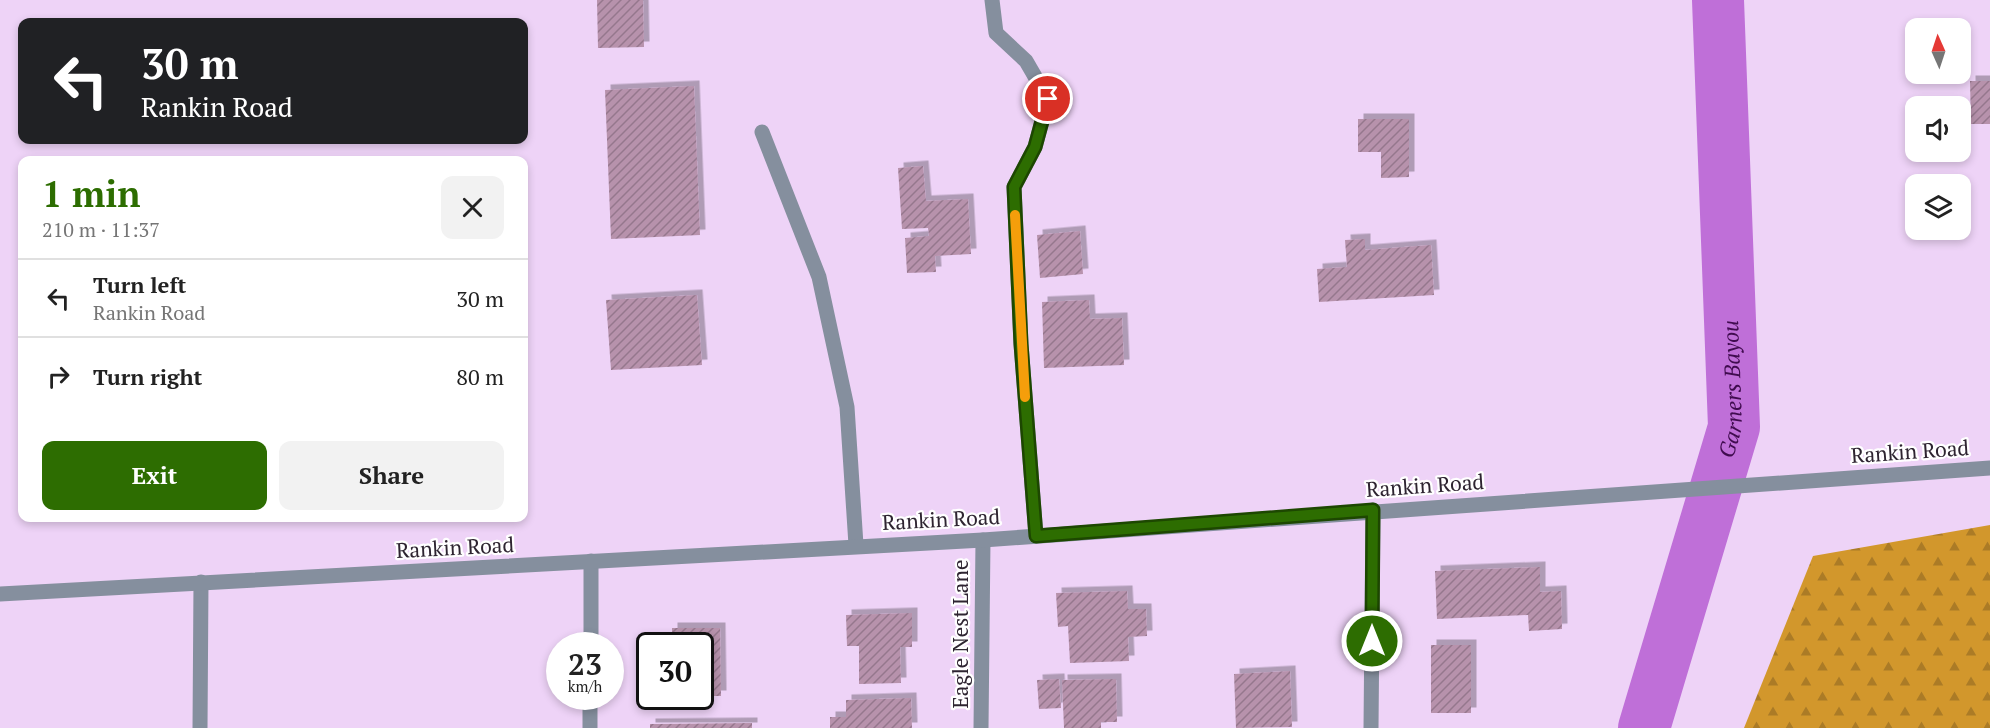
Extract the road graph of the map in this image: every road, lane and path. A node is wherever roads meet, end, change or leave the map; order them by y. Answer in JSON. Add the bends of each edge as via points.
{"nodes":[{"id":1,"x":992,"y":0,"type":"edge"},
{"id":2,"x":762,"y":132,"type":"dead end"},
{"id":3,"x":1990,"y":468,"type":"edge"},
{"id":4,"x":1373,"y":510,"type":"junction"},
{"id":5,"x":1036,"y":536,"type":"junction"},
{"id":6,"x":983,"y":540,"type":"junction"},
{"id":7,"x":856,"y":545,"type":"junction"},
{"id":8,"x":591,"y":561,"type":"junction"},
{"id":9,"x":201,"y":582,"type":"junction"},
{"id":10,"x":0,"y":594,"type":"edge"},
{"id":11,"x":591,"y":632,"type":"edge"},
{"id":12,"x":590,"y":710,"type":"edge"},
{"id":13,"x":200,"y":728,"type":"edge"},
{"id":14,"x":590,"y":728,"type":"edge"},
{"id":15,"x":981,"y":728,"type":"edge"},
{"id":16,"x":1371,"y":728,"type":"edge"}],
"edges":[{"from":1,"to":5,"type":"street","via":[[996,33],[1026,61],[1048,99],[1035,147],[1014,187]]},
{"from":2,"to":7,"type":"street","via":[[819,277],[848,407]]},
{"from":3,"to":4,"type":"street","name":"Rankin Road"},
{"from":4,"to":5,"type":"street","name":"Rankin Road"},
{"from":4,"to":16,"type":"street"},
{"from":5,"to":6,"type":"street","name":"Rankin Road"},
{"from":6,"to":7,"type":"street","name":"Rankin Road"},
{"from":6,"to":15,"type":"street","name":"Eagle Nest Lane"},
{"from":7,"to":8,"type":"street","name":"Rankin Road"},
{"from":8,"to":9,"type":"street","name":"Rankin Road"},
{"from":8,"to":11,"type":"street"},
{"from":9,"to":10,"type":"street","name":"Rankin Road"},
{"from":9,"to":13,"type":"street"},
{"from":12,"to":14,"type":"street"}]}
